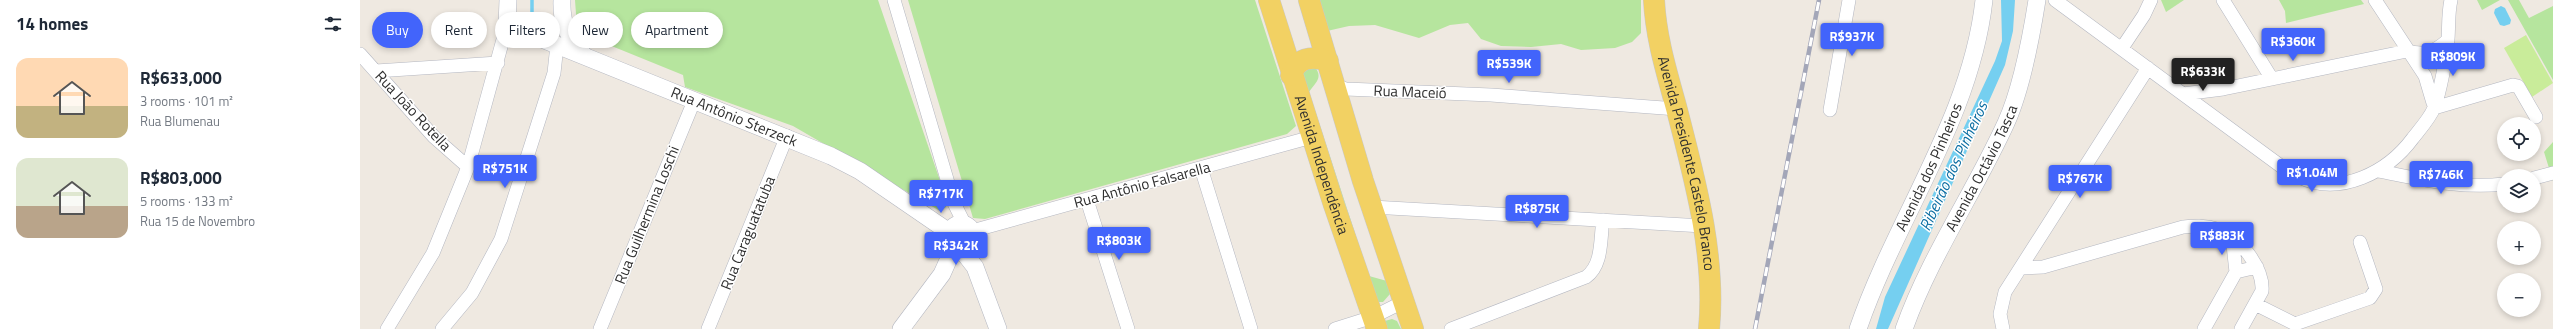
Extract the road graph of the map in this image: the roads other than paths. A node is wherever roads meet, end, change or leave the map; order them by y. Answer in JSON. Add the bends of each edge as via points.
{"nodes":[{"id":1,"x":508,"y":0,"type":"edge"},
{"id":2,"x":562,"y":0,"type":"edge"},
{"id":3,"x":894,"y":0,"type":"edge"},
{"id":4,"x":1269,"y":0,"type":"edge"},
{"id":5,"x":1309,"y":0,"type":"edge"},
{"id":6,"x":1654,"y":0,"type":"edge"},
{"id":7,"x":1848,"y":0,"type":"edge"},
{"id":8,"x":1984,"y":0,"type":"edge"},
{"id":9,"x":2037,"y":0,"type":"edge"},
{"id":10,"x":2055,"y":0,"type":"edge"},
{"id":11,"x":2151,"y":0,"type":"edge"},
{"id":12,"x":2223,"y":0,"type":"edge"},
{"id":13,"x":2375,"y":0,"type":"edge"},
{"id":14,"x":2451,"y":0,"type":"edge"},
{"id":15,"x":508,"y":12,"type":"edge"},
{"id":16,"x":1318,"y":29,"type":"junction"},
{"id":17,"x":2448,"y":40,"type":"junction"},
{"id":18,"x":1281,"y":43,"type":"junction"},
{"id":19,"x":560,"y":47,"type":"edge"},
{"id":20,"x":502,"y":48,"type":"edge"},
{"id":21,"x":556,"y":48,"type":"edge"},
{"id":22,"x":2122,"y":48,"type":"junction"},
{"id":23,"x":2407,"y":51,"type":"junction"},
{"id":24,"x":360,"y":54,"type":"edge"},
{"id":25,"x":584,"y":56,"type":"junction"},
{"id":26,"x":1328,"y":61,"type":"junction"},
{"id":27,"x":498,"y":63,"type":"junction"},
{"id":28,"x":2148,"y":68,"type":"junction"},
{"id":29,"x":376,"y":71,"type":"junction"},
{"id":30,"x":1291,"y":75,"type":"junction"},
{"id":31,"x":2272,"y":79,"type":"junction"},
{"id":32,"x":1335,"y":85,"type":"junction"},
{"id":33,"x":2223,"y":89,"type":"junction"},
{"id":34,"x":2183,"y":94,"type":"junction"},
{"id":35,"x":694,"y":101,"type":"junction"},
{"id":36,"x":2434,"y":108,"type":"junction"},
{"id":37,"x":1676,"y":109,"type":"junction"},
{"id":38,"x":1830,"y":110,"type":"dead end"},
{"id":39,"x":2204,"y":111,"type":"junction"},
{"id":40,"x":2536,"y":117,"type":"dead end"},
{"id":41,"x":787,"y":136,"type":"junction"},
{"id":42,"x":1312,"y":137,"type":"junction"},
{"id":43,"x":468,"y":167,"type":"junction"},
{"id":44,"x":1201,"y":168,"type":"junction"},
{"id":45,"x":2379,"y":171,"type":"junction"},
{"id":46,"x":2553,"y":173,"type":"edge"},
{"id":47,"x":2541,"y":176,"type":"edge"},
{"id":48,"x":2497,"y":185,"type":"edge"},
{"id":49,"x":1086,"y":200,"type":"junction"},
{"id":50,"x":1372,"y":207,"type":"junction"},
{"id":51,"x":1603,"y":220,"type":"junction"},
{"id":52,"x":1703,"y":226,"type":"junction"},
{"id":53,"x":961,"y":236,"type":"junction"},
{"id":54,"x":2232,"y":236,"type":"junction"},
{"id":55,"x":2360,"y":242,"type":"dead end"},
{"id":56,"x":2032,"y":251,"type":"junction"},
{"id":57,"x":2054,"y":264,"type":"junction"},
{"id":58,"x":2257,"y":267,"type":"junction"},
{"id":59,"x":2021,"y":268,"type":"junction"},
{"id":60,"x":2236,"y":272,"type":"junction"},
{"id":61,"x":1403,"y":302,"type":"junction"},
{"id":62,"x":2255,"y":304,"type":"junction"},
{"id":63,"x":1375,"y":323,"type":"edge"},
{"id":64,"x":386,"y":329,"type":"edge"},
{"id":65,"x":442,"y":329,"type":"edge"},
{"id":66,"x":600,"y":329,"type":"edge"},
{"id":67,"x":708,"y":329,"type":"edge"},
{"id":68,"x":901,"y":329,"type":"edge"},
{"id":69,"x":998,"y":329,"type":"edge"},
{"id":70,"x":1128,"y":329,"type":"edge"},
{"id":71,"x":1251,"y":329,"type":"edge"},
{"id":72,"x":1335,"y":329,"type":"edge"},
{"id":73,"x":1413,"y":329,"type":"edge"},
{"id":74,"x":1451,"y":329,"type":"edge"},
{"id":75,"x":1709,"y":329,"type":"edge"},
{"id":76,"x":1858,"y":329,"type":"edge"},
{"id":77,"x":1904,"y":329,"type":"edge"},
{"id":78,"x":2003,"y":329,"type":"edge"},
{"id":79,"x":2204,"y":329,"type":"edge"},
{"id":80,"x":2241,"y":329,"type":"edge"}],
"edges":[{"from":1,"to":15,"type":"street"},
{"from":2,"to":25,"type":"street","via":[[564,27]]},
{"from":3,"to":53,"type":"street","via":[[954,203]]},
{"from":4,"to":18,"type":"main road","name":"Avenida Independência"},
{"from":5,"to":16,"type":"main road"},
{"from":6,"to":37,"type":"main road","name":"Avenida Presidente Castelo Branco","via":[[1661,54]]},
{"from":7,"to":38,"type":"street"},
{"from":8,"to":76,"type":"street","name":"Avenida dos Pinheiros","via":[[1981,23],[1966,82],[1947,130],[1893,243]]},
{"from":9,"to":77,"type":"street","name":"Avenida Octávio Tasca","via":[[2018,93],[2006,122],[1942,242]]},
{"from":10,"to":22,"type":"street"},
{"from":11,"to":22,"type":"street"},
{"from":12,"to":31,"type":"street"},
{"from":13,"to":23,"type":"street"},
{"from":14,"to":17,"type":"street"},
{"from":16,"to":18,"type":"main road","via":[[1312,39],[1302,46]]},
{"from":16,"to":26,"type":"main road"},
{"from":17,"to":23,"type":"street","via":[[2435,51],[2426,54]]},
{"from":17,"to":36,"type":"street"},
{"from":18,"to":30,"type":"main road","name":"Avenida Independência"},
{"from":19,"to":25,"type":"street","name":"Rua Antônio Sterzeck"},
{"from":20,"to":27,"type":"street"},
{"from":21,"to":65,"type":"street","via":[[554,73],[501,239],[472,293]]},
{"from":22,"to":28,"type":"street"},
{"from":23,"to":31,"type":"street"},
{"from":23,"to":36,"type":"street","via":[[2425,76]]},
{"from":24,"to":29,"type":"street","name":"Rua João Rotella"},
{"from":25,"to":35,"type":"street","name":"Rua Antônio Sterzeck"},
{"from":26,"to":30,"type":"main road","via":[[1320,58],[1303,59],[1295,66]]},
{"from":26,"to":32,"type":"main road"},
{"from":27,"to":29,"type":"street"},
{"from":27,"to":43,"type":"street"},
{"from":28,"to":34,"type":"street"},
{"from":28,"to":56,"type":"street"},
{"from":29,"to":43,"type":"street","name":"Rua João Rotella","via":[[434,137]]},
{"from":30,"to":42,"type":"main road","name":"Avenida Independência"},
{"from":31,"to":33,"type":"street"},
{"from":32,"to":37,"type":"street","name":"Rua Maceió","via":[[1346,89],[1491,95]]},
{"from":32,"to":50,"type":"main road"},
{"from":33,"to":34,"type":"street"},
{"from":33,"to":39,"type":"street"},
{"from":34,"to":39,"type":"street"},
{"from":35,"to":41,"type":"street","name":"Rua Antônio Sterzeck"},
{"from":35,"to":66,"type":"street","name":"Rua Guilhermina Loschi"},
{"from":36,"to":40,"type":"street","via":[[2513,85],[2518,86]]},
{"from":36,"to":45,"type":"street","via":[[2408,145]]},
{"from":37,"to":52,"type":"main road","name":"Avenida Presidente Castelo Branco"},
{"from":39,"to":45,"type":"street","via":[[2300,178],[2326,184],[2348,181]]},
{"from":41,"to":53,"type":"street","name":"Rua Antônio Sterzeck","via":[[860,170]]},
{"from":41,"to":67,"type":"street","name":"Rua Caraguatatuba"},
{"from":42,"to":44,"type":"street","name":"Rua Antônio Falsarella"},
{"from":42,"to":63,"type":"main road","name":"Avenida Independência"},
{"from":43,"to":64,"type":"street","via":[[433,253]]},
{"from":44,"to":49,"type":"street","name":"Rua Antônio Falsarella"},
{"from":44,"to":71,"type":"street"},
{"from":45,"to":48,"type":"street","via":[[2451,185],[2480,187]]},
{"from":46,"to":47,"type":"street"},
{"from":49,"to":53,"type":"street","name":"Rua Antônio Falsarella"},
{"from":49,"to":70,"type":"street"},
{"from":50,"to":51,"type":"street"},
{"from":50,"to":61,"type":"main road"},
{"from":51,"to":52,"type":"street"},
{"from":51,"to":74,"type":"street","via":[[1597,265],[1593,272],[1586,277]]},
{"from":52,"to":75,"type":"main road","name":"Avenida Presidente Castelo Branco","via":[[1711,302]]},
{"from":53,"to":68,"type":"street","via":[[942,274]]},
{"from":53,"to":69,"type":"street"},
{"from":54,"to":57,"type":"street","via":[[2201,225],[2183,227]]},
{"from":54,"to":58,"type":"street"},
{"from":54,"to":60,"type":"street"},
{"from":55,"to":62,"type":"street","via":[[2376,289],[2370,298],[2295,324]]},
{"from":56,"to":57,"type":"street"},
{"from":56,"to":59,"type":"street"},
{"from":57,"to":59,"type":"street"},
{"from":58,"to":60,"type":"street"},
{"from":58,"to":62,"type":"street","via":[[2262,291]]},
{"from":59,"to":78,"type":"street","via":[[2005,292],[2000,314]]},
{"from":60,"to":79,"type":"street"},
{"from":61,"to":63,"type":"street"},
{"from":61,"to":73,"type":"main road"},
{"from":62,"to":80,"type":"street"},
{"from":63,"to":72,"type":"street"}]}
